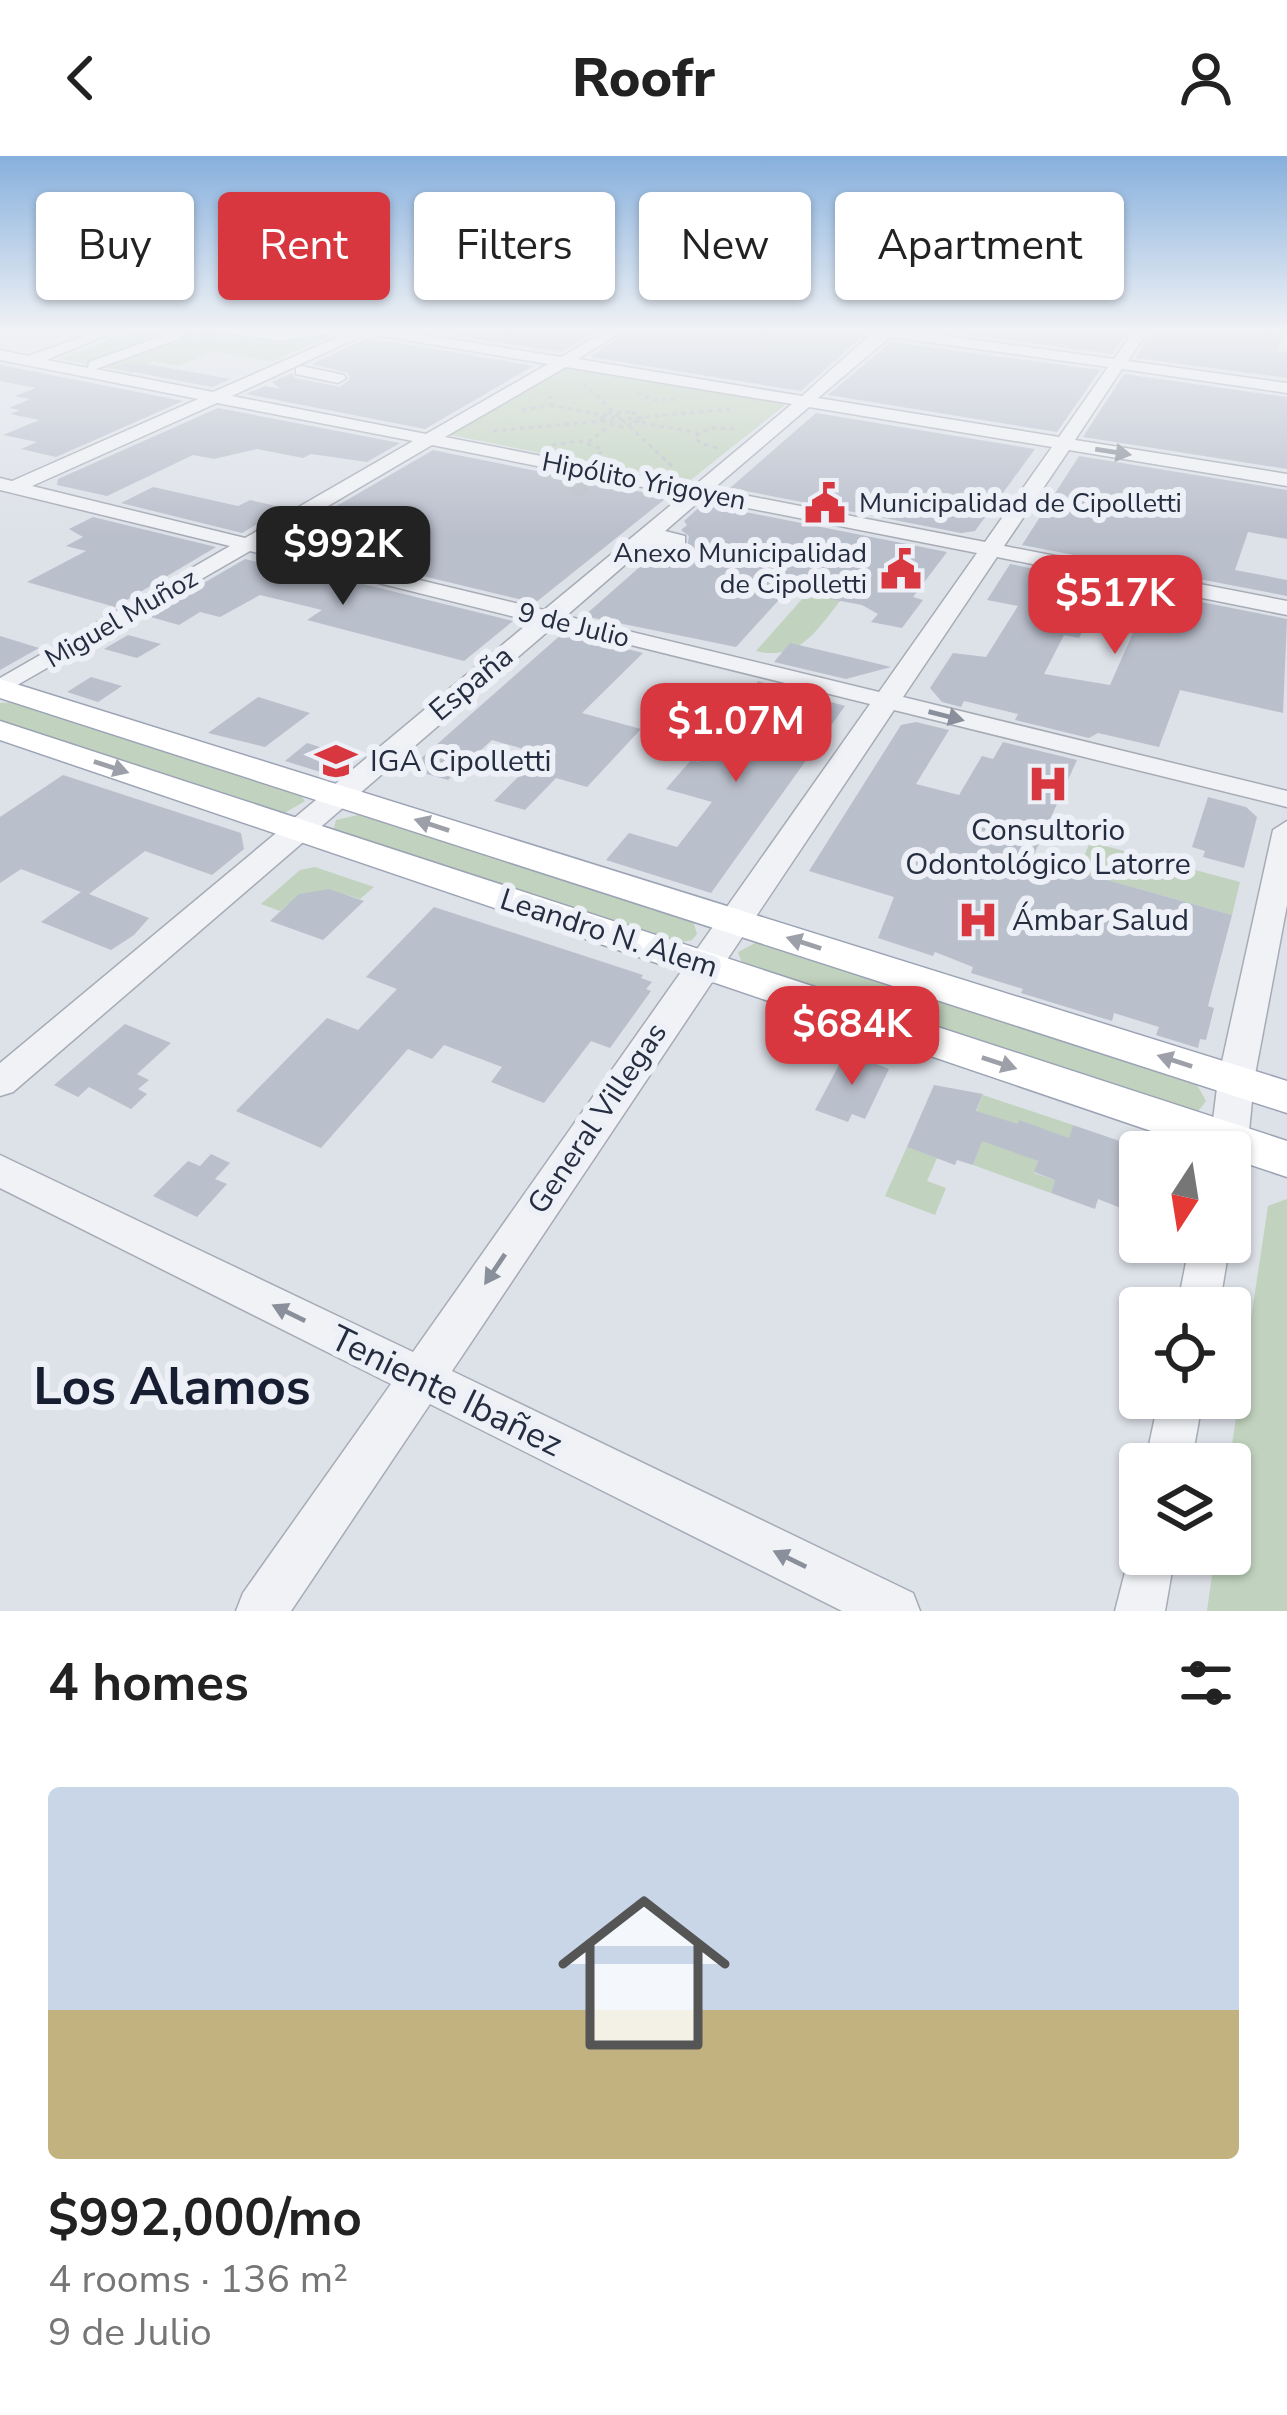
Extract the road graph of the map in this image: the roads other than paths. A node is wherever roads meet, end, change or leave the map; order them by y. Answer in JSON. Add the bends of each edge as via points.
{"nodes":[{"id":1,"x":211,"y":399,"type":"edge"},
{"id":2,"x":225,"y":399,"type":"edge"},
{"id":3,"x":504,"y":399,"type":"edge"},
{"id":4,"x":791,"y":399,"type":"edge"},
{"id":5,"x":807,"y":399,"type":"edge"},
{"id":6,"x":1094,"y":399,"type":"edge"},
{"id":7,"x":805,"y":401,"type":"junction"},
{"id":8,"x":429,"y":439,"type":"junction"},
{"id":9,"x":1063,"y":444,"type":"junction"},
{"id":10,"x":1287,"y":481,"type":"edge"},
{"id":11,"x":690,"y":484,"type":"junction"},
{"id":12,"x":4,"y":488,"type":"edge"},
{"id":13,"x":247,"y":545,"type":"junction"},
{"id":14,"x":989,"y":549,"type":"junction"},
{"id":15,"x":1287,"y":608,"type":"edge"},
{"id":16,"x":547,"y":618,"type":"junction"},
{"id":17,"x":0,"y":688,"type":"edge"},
{"id":18,"x":885,"y":701,"type":"junction"},
{"id":19,"x":0,"y":730,"type":"edge"},
{"id":20,"x":338,"y":795,"type":"junction"},
{"id":21,"x":1287,"y":799,"type":"edge"},
{"id":22,"x":302,"y":830,"type":"junction"},
{"id":23,"x":1287,"y":830,"type":"edge"},
{"id":24,"x":733,"y":920,"type":"junction"},
{"id":25,"x":703,"y":964,"type":"junction"},
{"id":26,"x":1236,"y":1080,"type":"junction"},
{"id":27,"x":0,"y":1083,"type":"edge"},
{"id":28,"x":1287,"y":1096,"type":"edge"},
{"id":29,"x":1186,"y":1131,"type":"edge"},
{"id":30,"x":1231,"y":1131,"type":"edge"},
{"id":31,"x":1251,"y":1151,"type":"edge"},
{"id":32,"x":1287,"y":1159,"type":"edge"},
{"id":33,"x":0,"y":1170,"type":"edge"},
{"id":34,"x":421,"y":1377,"type":"junction"},
{"id":35,"x":1147,"y":1575,"type":"edge"},
{"id":36,"x":261,"y":1611,"type":"edge"},
{"id":37,"x":895,"y":1611,"type":"edge"},
{"id":38,"x":1140,"y":1611,"type":"edge"}],
"edges":[{"from":1,"to":12,"type":"street"},
{"from":2,"to":8,"type":"street","name":"Hipólito Yrigoyen"},
{"from":3,"to":8,"type":"street","name":"Miguel Muñoz"},
{"from":4,"to":7,"type":"street"},
{"from":5,"to":7,"type":"street","name":"España"},
{"from":6,"to":9,"type":"street","name":"General Villegas"},
{"from":7,"to":9,"type":"street"},
{"from":7,"to":11,"type":"street","name":"España"},
{"from":8,"to":11,"type":"street","name":"Hipólito Yrigoyen"},
{"from":8,"to":13,"type":"street","name":"Miguel Muñoz"},
{"from":9,"to":10,"type":"street","one_way":true},
{"from":9,"to":14,"type":"street","name":"General Villegas"},
{"from":11,"to":14,"type":"street","name":"Hipólito Yrigoyen"},
{"from":11,"to":16,"type":"street","name":"España","via":[[642,538]]},
{"from":12,"to":13,"type":"street","name":"9 de Julio"},
{"from":13,"to":16,"type":"street","name":"9 de Julio"},
{"from":13,"to":17,"type":"street","name":"Miguel Muñoz"},
{"from":14,"to":15,"type":"street","name":"Hipólito Yrigoyen"},
{"from":14,"to":18,"type":"street","name":"General Villegas"},
{"from":16,"to":18,"type":"street","name":"9 de Julio"},
{"from":16,"to":20,"type":"street","name":"España"},
{"from":17,"to":20,"type":"main road","name":"Leandro N. Alem"},
{"from":18,"to":21,"type":"street","name":"9 de Julio","one_way":true},
{"from":18,"to":24,"type":"street","name":"General Villegas"},
{"from":19,"to":22,"type":"main road","name":"Leandro N. Alem","one_way":true},
{"from":20,"to":22,"type":"street","name":"España"},
{"from":24,"to":20,"type":"main road","name":"Leandro N. Alem","one_way":true},
{"from":22,"to":25,"type":"main road","name":"Leandro N. Alem"},
{"from":22,"to":27,"type":"street","name":"España"},
{"from":23,"to":26,"type":"street"},
{"from":24,"to":25,"type":"street","name":"General Villegas"},
{"from":26,"to":24,"type":"main road","name":"Leandro N. Alem","one_way":true},
{"from":25,"to":29,"type":"main road","name":"Leandro N. Alem","one_way":true},
{"from":25,"to":34,"type":"street","name":"General Villegas","one_way":true},
{"from":26,"to":28,"type":"main road","name":"Leandro N. Alem"},
{"from":26,"to":30,"type":"street"},
{"from":31,"to":32,"type":"main road","name":"Leandro N. Alem"},
{"from":34,"to":33,"type":"street","name":"Teniente Ibañez","one_way":true},
{"from":34,"to":36,"type":"street","name":"General Villegas"},
{"from":37,"to":34,"type":"street","name":"Teniente Ibañez","one_way":true},
{"from":35,"to":38,"type":"street"}]}
